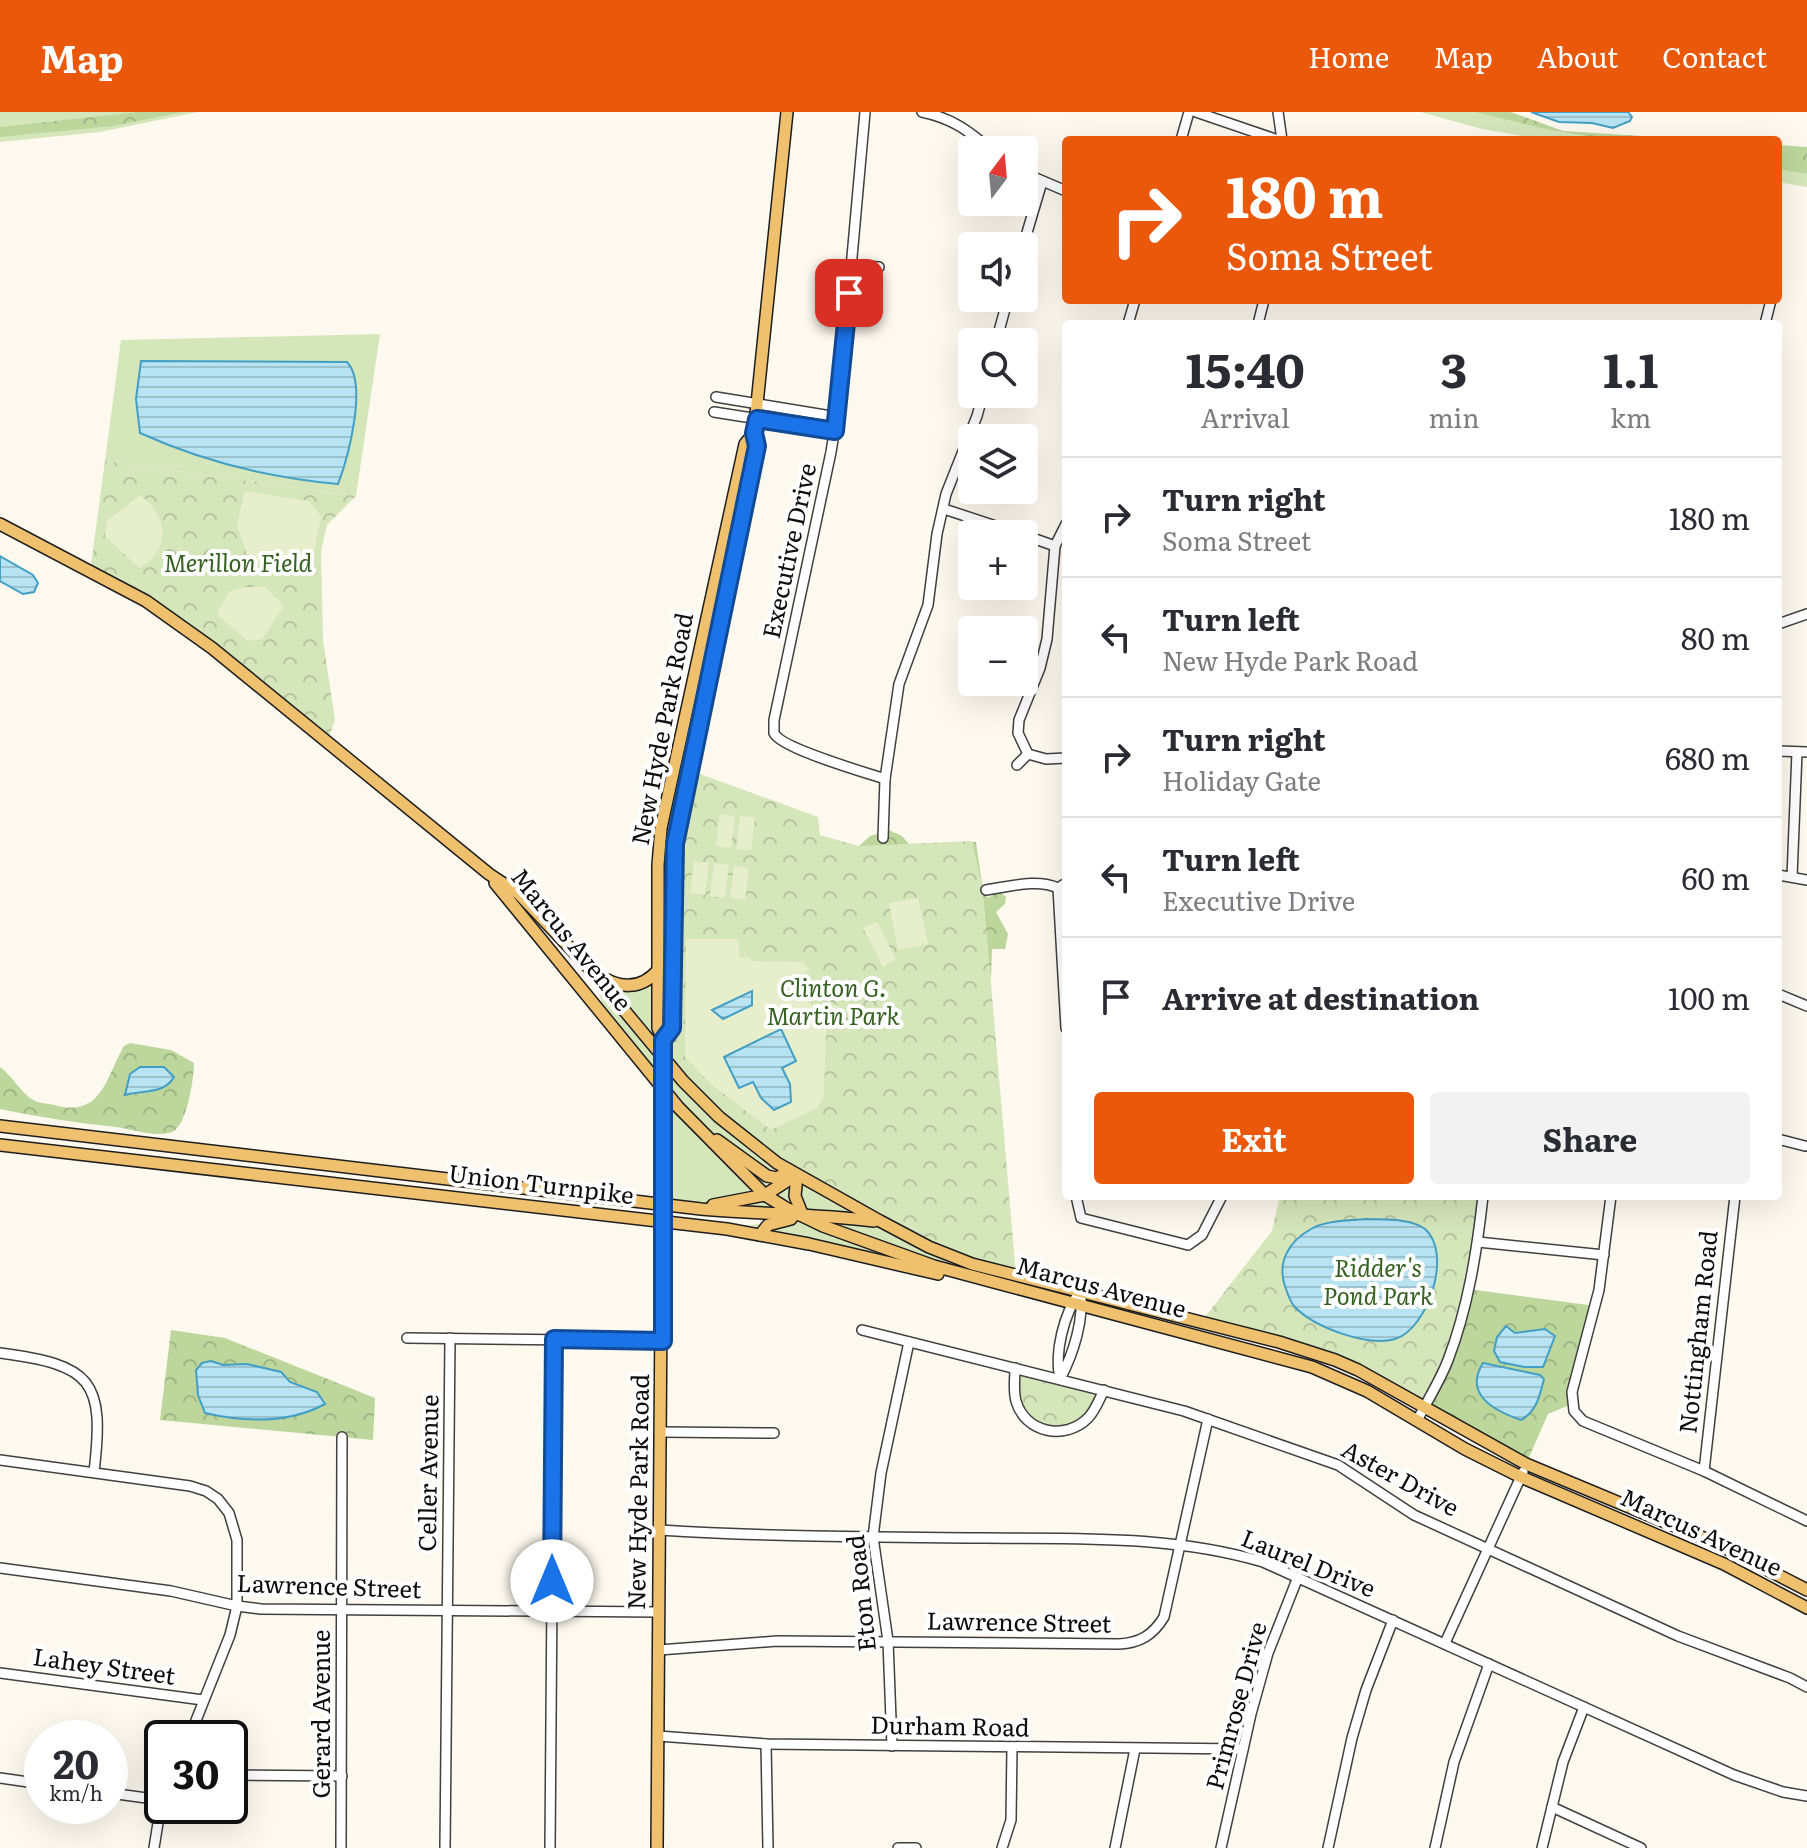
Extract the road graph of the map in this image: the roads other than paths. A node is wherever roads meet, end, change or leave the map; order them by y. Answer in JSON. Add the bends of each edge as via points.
{"nodes":[{"id":1,"x":787,"y":112,"type":"edge"},
{"id":2,"x":865,"y":112,"type":"edge"},
{"id":3,"x":922,"y":112,"type":"edge"},
{"id":4,"x":1189,"y":112,"type":"edge"},
{"id":5,"x":1196,"y":112,"type":"edge"},
{"id":6,"x":1278,"y":112,"type":"edge"},
{"id":7,"x":975,"y":136,"type":"edge"},
{"id":8,"x":1182,"y":136,"type":"edge"},
{"id":9,"x":1268,"y":136,"type":"edge"},
{"id":10,"x":1280,"y":136,"type":"edge"},
{"id":11,"x":1038,"y":180,"type":"edge"},
{"id":12,"x":1042,"y":182,"type":"junction"},
{"id":13,"x":1062,"y":190,"type":"edge"},
{"id":14,"x":1027,"y":232,"type":"edge"},
{"id":15,"x":851,"y":265,"type":"junction"},
{"id":16,"x":879,"y":267,"type":"dead end"},
{"id":17,"x":716,"y":397,"type":"dead end"},
{"id":18,"x":758,"y":404,"type":"junction"},
{"id":19,"x":979,"y":408,"type":"edge"},
{"id":20,"x":714,"y":412,"type":"dead end"},
{"id":21,"x":837,"y":417,"type":"junction"},
{"id":22,"x":757,"y":419,"type":"junction"},
{"id":23,"x":835,"y":431,"type":"junction"},
{"id":24,"x":754,"y":433,"type":"junction"},
{"id":25,"x":944,"y":509,"type":"junction"},
{"id":26,"x":977,"y":520,"type":"edge"},
{"id":27,"x":0,"y":524,"type":"edge"},
{"id":28,"x":1062,"y":532,"type":"edge"},
{"id":29,"x":1038,"y":540,"type":"edge"},
{"id":30,"x":1055,"y":546,"type":"junction"},
{"id":31,"x":1807,"y":614,"type":"edge"},
{"id":32,"x":1782,"y":623,"type":"edge"},
{"id":33,"x":1782,"y":751,"type":"edge"},
{"id":34,"x":1802,"y":752,"type":"edge"},
{"id":35,"x":1028,"y":754,"type":"junction"},
{"id":36,"x":1062,"y":758,"type":"edge"},
{"id":37,"x":1017,"y":765,"type":"dead end"},
{"id":38,"x":885,"y":779,"type":"junction"},
{"id":39,"x":883,"y":838,"type":"dead end"},
{"id":40,"x":489,"y":874,"type":"junction"},
{"id":41,"x":1782,"y":876,"type":"edge"},
{"id":42,"x":1792,"y":877,"type":"junction"},
{"id":43,"x":1807,"y":880,"type":"edge"},
{"id":44,"x":1062,"y":886,"type":"edge"},
{"id":45,"x":986,"y":890,"type":"dead end"},
{"id":46,"x":589,"y":968,"type":"junction"},
{"id":47,"x":659,"y":969,"type":"junction"},
{"id":48,"x":1782,"y":996,"type":"edge"},
{"id":49,"x":1807,"y":1006,"type":"edge"},
{"id":50,"x":617,"y":1032,"type":"junction"},
{"id":51,"x":663,"y":1040,"type":"junction"},
{"id":52,"x":663,"y":1055,"type":"junction"},
{"id":53,"x":663,"y":1090,"type":"junction"},
{"id":54,"x":688,"y":1118,"type":"junction"},
{"id":55,"x":0,"y":1126,"type":"edge"},
{"id":56,"x":1782,"y":1140,"type":"edge"},
{"id":57,"x":0,"y":1145,"type":"edge"},
{"id":58,"x":1805,"y":1146,"type":"dead end"},
{"id":59,"x":195,"y":1149,"type":"junction"},
{"id":60,"x":193,"y":1167,"type":"junction"},
{"id":61,"x":793,"y":1173,"type":"junction"},
{"id":62,"x":765,"y":1195,"type":"junction"},
{"id":63,"x":1077,"y":1200,"type":"edge"},
{"id":64,"x":1220,"y":1200,"type":"edge"},
{"id":65,"x":1483,"y":1200,"type":"edge"},
{"id":66,"x":1611,"y":1200,"type":"edge"},
{"id":67,"x":1735,"y":1200,"type":"edge"},
{"id":68,"x":663,"y":1205,"type":"junction"},
{"id":69,"x":687,"y":1208,"type":"junction"},
{"id":70,"x":803,"y":1216,"type":"junction"},
{"id":71,"x":662,"y":1221,"type":"junction"},
{"id":72,"x":880,"y":1221,"type":"junction"},
{"id":73,"x":760,"y":1235,"type":"junction"},
{"id":74,"x":1478,"y":1242,"type":"junction"},
{"id":75,"x":1604,"y":1255,"type":"junction"},
{"id":76,"x":1080,"y":1291,"type":"junction"},
{"id":77,"x":1077,"y":1305,"type":"junction"},
{"id":78,"x":862,"y":1330,"type":"dead end"},
{"id":79,"x":407,"y":1338,"type":"dead end"},
{"id":80,"x":450,"y":1338,"type":"junction"},
{"id":81,"x":554,"y":1339,"type":"junction"},
{"id":82,"x":663,"y":1341,"type":"junction"},
{"id":83,"x":909,"y":1342,"type":"junction"},
{"id":84,"x":0,"y":1353,"type":"edge"},
{"id":85,"x":1015,"y":1368,"type":"junction"},
{"id":86,"x":1060,"y":1379,"type":"junction"},
{"id":87,"x":1104,"y":1390,"type":"junction"},
{"id":88,"x":1424,"y":1407,"type":"junction"},
{"id":89,"x":1208,"y":1419,"type":"junction"},
{"id":90,"x":1417,"y":1421,"type":"junction"},
{"id":91,"x":662,"y":1432,"type":"junction"},
{"id":92,"x":774,"y":1433,"type":"dead end"},
{"id":93,"x":342,"y":1437,"type":"dead end"},
{"id":94,"x":0,"y":1460,"type":"edge"},
{"id":95,"x":1526,"y":1464,"type":"junction"},
{"id":96,"x":1704,"y":1471,"type":"junction"},
{"id":97,"x":94,"y":1472,"type":"junction"},
{"id":98,"x":1521,"y":1477,"type":"junction"},
{"id":99,"x":1807,"y":1521,"type":"edge"},
{"id":100,"x":660,"y":1530,"type":"junction"},
{"id":101,"x":873,"y":1537,"type":"junction"},
{"id":102,"x":1180,"y":1545,"type":"junction"},
{"id":103,"x":1488,"y":1549,"type":"junction"},
{"id":104,"x":0,"y":1568,"type":"edge"},
{"id":105,"x":1298,"y":1577,"type":"junction"},
{"id":106,"x":1807,"y":1590,"type":"edge"},
{"id":107,"x":237,"y":1606,"type":"junction"},
{"id":108,"x":1807,"y":1608,"type":"edge"},
{"id":109,"x":343,"y":1609,"type":"junction"},
{"id":110,"x":447,"y":1610,"type":"junction"},
{"id":111,"x":552,"y":1611,"type":"junction"},
{"id":112,"x":659,"y":1612,"type":"junction"},
{"id":113,"x":1393,"y":1620,"type":"junction"},
{"id":114,"x":888,"y":1641,"type":"junction"},
{"id":115,"x":1445,"y":1643,"type":"junction"},
{"id":116,"x":659,"y":1650,"type":"junction"},
{"id":117,"x":1489,"y":1664,"type":"junction"},
{"id":118,"x":0,"y":1673,"type":"edge"},
{"id":119,"x":1807,"y":1687,"type":"edge"},
{"id":120,"x":203,"y":1700,"type":"junction"},
{"id":121,"x":1584,"y":1707,"type":"junction"},
{"id":122,"x":196,"y":1720,"type":"edge"},
{"id":123,"x":658,"y":1736,"type":"junction"},
{"id":124,"x":766,"y":1744,"type":"junction"},
{"id":125,"x":892,"y":1746,"type":"junction"},
{"id":126,"x":1012,"y":1747,"type":"junction"},
{"id":127,"x":1135,"y":1749,"type":"junction"},
{"id":128,"x":1243,"y":1749,"type":"junction"},
{"id":129,"x":248,"y":1775,"type":"edge"},
{"id":130,"x":342,"y":1776,"type":"junction"},
{"id":131,"x":0,"y":1778,"type":"edge"},
{"id":132,"x":24,"y":1781,"type":"edge"},
{"id":133,"x":1807,"y":1796,"type":"edge"},
{"id":134,"x":1552,"y":1807,"type":"junction"},
{"id":135,"x":159,"y":1824,"type":"edge"},
{"id":136,"x":154,"y":1848,"type":"edge"},
{"id":137,"x":341,"y":1848,"type":"edge"},
{"id":138,"x":445,"y":1848,"type":"edge"},
{"id":139,"x":550,"y":1848,"type":"edge"},
{"id":140,"x":657,"y":1848,"type":"edge"},
{"id":141,"x":768,"y":1848,"type":"edge"},
{"id":142,"x":898,"y":1848,"type":"edge"},
{"id":143,"x":916,"y":1848,"type":"edge"},
{"id":144,"x":1002,"y":1848,"type":"edge"},
{"id":145,"x":1115,"y":1848,"type":"edge"},
{"id":146,"x":1221,"y":1848,"type":"edge"},
{"id":147,"x":1328,"y":1848,"type":"edge"},
{"id":148,"x":1435,"y":1848,"type":"edge"},
{"id":149,"x":1542,"y":1848,"type":"edge"},
{"id":150,"x":1641,"y":1848,"type":"edge"}],
"edges":[{"from":1,"to":18,"type":"main road","name":"New Hyde Park Road"},
{"from":2,"to":15,"type":"street","name":"Executive Drive"},
{"from":3,"to":7,"type":"street","via":[[951,119]]},
{"from":4,"to":8,"type":"street"},
{"from":5,"to":9,"type":"street"},
{"from":6,"to":10,"type":"street"},
{"from":11,"to":12,"type":"street"},
{"from":12,"to":13,"type":"street"},
{"from":12,"to":14,"type":"street"},
{"from":15,"to":16,"type":"street"},
{"from":15,"to":21,"type":"street","name":"Executive Drive"},
{"from":17,"to":18,"type":"street"},
{"from":18,"to":21,"type":"street"},
{"from":18,"to":22,"type":"main road","name":"New Hyde Park Road"},
{"from":19,"to":25,"type":"street"},
{"from":20,"to":22,"type":"street"},
{"from":21,"to":23,"type":"street","name":"Executive Drive"},
{"from":22,"to":23,"type":"street"},
{"from":22,"to":24,"type":"main road","name":"New Hyde Park Road"},
{"from":23,"to":38,"type":"street","name":"Executive Drive","via":[[774,733],[814,755]]},
{"from":24,"to":47,"type":"main road","name":"New Hyde Park Road","via":[[745,444],[661,828]]},
{"from":24,"to":51,"type":"main road","name":"New Hyde Park Road","via":[[757,446],[675,844],[672,1028]]},
{"from":25,"to":26,"type":"street"},
{"from":25,"to":38,"type":"street","via":[[928,605],[899,684]]},
{"from":27,"to":40,"type":"main road","name":"Marcus Avenue","via":[[146,601],[212,648]]},
{"from":28,"to":30,"type":"street"},
{"from":29,"to":30,"type":"street"},
{"from":30,"to":35,"type":"street","via":[[1047,639],[1019,720],[1018,733]]},
{"from":31,"to":32,"type":"street"},
{"from":33,"to":34,"type":"street"},
{"from":34,"to":42,"type":"street"},
{"from":35,"to":36,"type":"street"},
{"from":35,"to":37,"type":"street"},
{"from":38,"to":39,"type":"street"},
{"from":40,"to":46,"type":"main road","name":"Marcus Avenue","via":[[519,894]]},
{"from":40,"to":50,"type":"main road","name":"Marcus Avenue"},
{"from":41,"to":42,"type":"street"},
{"from":42,"to":43,"type":"street"},
{"from":44,"to":45,"type":"street"},
{"from":46,"to":47,"type":"main road","via":[[624,986],[636,986]]},
{"from":46,"to":52,"type":"main road","name":"Marcus Avenue"},
{"from":47,"to":51,"type":"main road","name":"New Hyde Park Road","via":[[658,1028]]},
{"from":48,"to":49,"type":"street"},
{"from":50,"to":52,"type":"main road","via":[[640,1049]]},
{"from":50,"to":53,"type":"main road","name":"Marcus Avenue"},
{"from":51,"to":52,"type":"main road","name":"New Hyde Park Road"},
{"from":52,"to":53,"type":"main road","name":"New Hyde Park Road"},
{"from":52,"to":61,"type":"main road","name":"Marcus Avenue","via":[[719,1117]]},
{"from":53,"to":54,"type":"main road","name":"Marcus Avenue"},
{"from":53,"to":68,"type":"main road","name":"New Hyde Park Road"},
{"from":54,"to":61,"type":"main road","via":[[767,1176]]},
{"from":54,"to":62,"type":"main road","name":"Marcus Avenue"},
{"from":55,"to":59,"type":"main road","name":"Union Turnpike"},
{"from":56,"to":58,"type":"street"},
{"from":57,"to":60,"type":"main road","name":"Union Turnpike"},
{"from":59,"to":60,"type":"street"},
{"from":59,"to":68,"type":"main road","name":"Union Turnpike"},
{"from":60,"to":71,"type":"main road","name":"Union Turnpike"},
{"from":61,"to":62,"type":"main road"},
{"from":61,"to":70,"type":"main road"},
{"from":61,"to":72,"type":"main road","name":"Marcus Avenue"},
{"from":62,"to":69,"type":"main road"},
{"from":62,"to":70,"type":"main road","name":"Marcus Avenue"},
{"from":63,"to":64,"type":"street","via":[[1081,1218],[1188,1245],[1202,1235]]},
{"from":65,"to":74,"type":"street"},
{"from":66,"to":75,"type":"street"},
{"from":67,"to":96,"type":"street","name":"Nottingham Road"},
{"from":68,"to":69,"type":"main road","name":"Union Turnpike"},
{"from":68,"to":71,"type":"main road","name":"New Hyde Park Road"},
{"from":69,"to":70,"type":"main road","name":"Union Turnpike"},
{"from":70,"to":72,"type":"main road","name":"Union Turnpike"},
{"from":70,"to":73,"type":"main road","via":[[768,1225]]},
{"from":70,"to":77,"type":"main road","name":"Marcus Avenue","via":[[934,1266]]},
{"from":71,"to":73,"type":"main road","name":"Union Turnpike"},
{"from":71,"to":82,"type":"main road","name":"New Hyde Park Road"},
{"from":72,"to":76,"type":"main road","name":"Marcus Avenue","via":[[972,1264]]},
{"from":73,"to":77,"type":"main road","name":"Union Turnpike"},
{"from":74,"to":75,"type":"street"},
{"from":74,"to":88,"type":"street","via":[[1459,1330]]},
{"from":75,"to":96,"type":"street","via":[[1572,1392],[1574,1411],[1583,1421]]},
{"from":76,"to":77,"type":"street"},
{"from":76,"to":88,"type":"main road","name":"Marcus Avenue","via":[[1310,1351],[1358,1370]]},
{"from":77,"to":86,"type":"street","via":[[1056,1361]]},
{"from":77,"to":90,"type":"main road","name":"Marcus Avenue","via":[[1312,1367]]},
{"from":78,"to":83,"type":"street","name":"Aster Drive"},
{"from":79,"to":80,"type":"street"},
{"from":80,"to":81,"type":"street"},
{"from":80,"to":110,"type":"street","name":"Celler Avenue"},
{"from":81,"to":82,"type":"street"},
{"from":81,"to":111,"type":"street"},
{"from":82,"to":91,"type":"main road","name":"New Hyde Park Road"},
{"from":83,"to":85,"type":"street","name":"Aster Drive"},
{"from":83,"to":101,"type":"street","name":"Eton Road"},
{"from":84,"to":97,"type":"street","via":[[63,1365],[87,1385],[99,1427]]},
{"from":85,"to":86,"type":"street","name":"Aster Drive"},
{"from":85,"to":87,"type":"street","via":[[1020,1411],[1048,1431],[1080,1425]]},
{"from":86,"to":87,"type":"street","name":"Aster Drive"},
{"from":87,"to":89,"type":"street","name":"Aster Drive"},
{"from":88,"to":90,"type":"street"},
{"from":88,"to":95,"type":"main road","name":"Marcus Avenue"},
{"from":89,"to":102,"type":"street","name":"Lawrence Street"},
{"from":89,"to":103,"type":"street","name":"Aster Drive","via":[[1338,1465],[1414,1515]]},
{"from":90,"to":98,"type":"main road","name":"Marcus Avenue"},
{"from":91,"to":92,"type":"street"},
{"from":91,"to":100,"type":"main road","name":"New Hyde Park Road"},
{"from":93,"to":109,"type":"street","name":"Gerard Avenue"},
{"from":94,"to":97,"type":"street"},
{"from":95,"to":98,"type":"street"},
{"from":95,"to":106,"type":"main road","name":"Marcus Avenue","via":[[1718,1544]]},
{"from":96,"to":99,"type":"street"},
{"from":97,"to":107,"type":"street","via":[[190,1486],[218,1499],[229,1513],[237,1540]]},
{"from":98,"to":103,"type":"street"},
{"from":98,"to":108,"type":"main road","name":"Marcus Avenue","via":[[1724,1564]]},
{"from":100,"to":101,"type":"street","name":"Laurel Drive"},
{"from":100,"to":112,"type":"main road","name":"New Hyde Park Road"},
{"from":101,"to":102,"type":"street","name":"Laurel Drive"},
{"from":101,"to":114,"type":"street","name":"Eton Road"},
{"from":102,"to":105,"type":"street","name":"Laurel Drive","via":[[1238,1555]]},
{"from":102,"to":114,"type":"street","name":"Lawrence Street","via":[[1164,1617],[1140,1641]]},
{"from":103,"to":115,"type":"street"},
{"from":103,"to":119,"type":"street","name":"Aster Drive","via":[[1678,1636]]},
{"from":104,"to":107,"type":"street","name":"Lawrence Street","via":[[171,1591]]},
{"from":105,"to":113,"type":"street","name":"Laurel Drive"},
{"from":105,"to":128,"type":"street","name":"Primrose Drive","via":[[1268,1653]]},
{"from":107,"to":109,"type":"street","name":"Lawrence Street"},
{"from":107,"to":120,"type":"street"},
{"from":109,"to":110,"type":"street","name":"Lawrence Street"},
{"from":109,"to":130,"type":"street","name":"Gerard Avenue"},
{"from":110,"to":111,"type":"street","name":"Lawrence Street"},
{"from":110,"to":138,"type":"street","name":"Celler Avenue"},
{"from":111,"to":112,"type":"street","name":"Lawrence Street"},
{"from":111,"to":139,"type":"street"},
{"from":112,"to":116,"type":"main road","name":"New Hyde Park Road"},
{"from":113,"to":115,"type":"street","name":"Laurel Drive"},
{"from":113,"to":147,"type":"street","via":[[1366,1690]]},
{"from":114,"to":116,"type":"street","name":"Lawrence Street","via":[[777,1641]]},
{"from":114,"to":125,"type":"street","name":"Eton Road"},
{"from":115,"to":117,"type":"street","name":"Laurel Drive"},
{"from":116,"to":123,"type":"main road","name":"New Hyde Park Road"},
{"from":117,"to":121,"type":"street","name":"Laurel Drive"},
{"from":117,"to":148,"type":"street","via":[[1454,1762]]},
{"from":118,"to":120,"type":"street","name":"Lahey Street"},
{"from":120,"to":122,"type":"street"},
{"from":121,"to":133,"type":"street","name":"Laurel Drive","via":[[1761,1786]]},
{"from":121,"to":134,"type":"street"},
{"from":123,"to":124,"type":"street","name":"Durham Road"},
{"from":123,"to":140,"type":"main road","name":"New Hyde Park Road"},
{"from":124,"to":125,"type":"street","name":"Durham Road"},
{"from":124,"to":141,"type":"street"},
{"from":125,"to":126,"type":"street","name":"Durham Road"},
{"from":126,"to":127,"type":"street","name":"Durham Road"},
{"from":126,"to":144,"type":"street","via":[[1011,1820]]},
{"from":127,"to":128,"type":"street","name":"Durham Road"},
{"from":127,"to":145,"type":"street"},
{"from":128,"to":146,"type":"street","name":"Primrose Drive"},
{"from":129,"to":130,"type":"street"},
{"from":130,"to":137,"type":"street","name":"Gerard Avenue"},
{"from":131,"to":132,"type":"street"},
{"from":134,"to":149,"type":"street"},
{"from":134,"to":150,"type":"street"},
{"from":135,"to":136,"type":"street"},
{"from":142,"to":143,"type":"street"}]}
